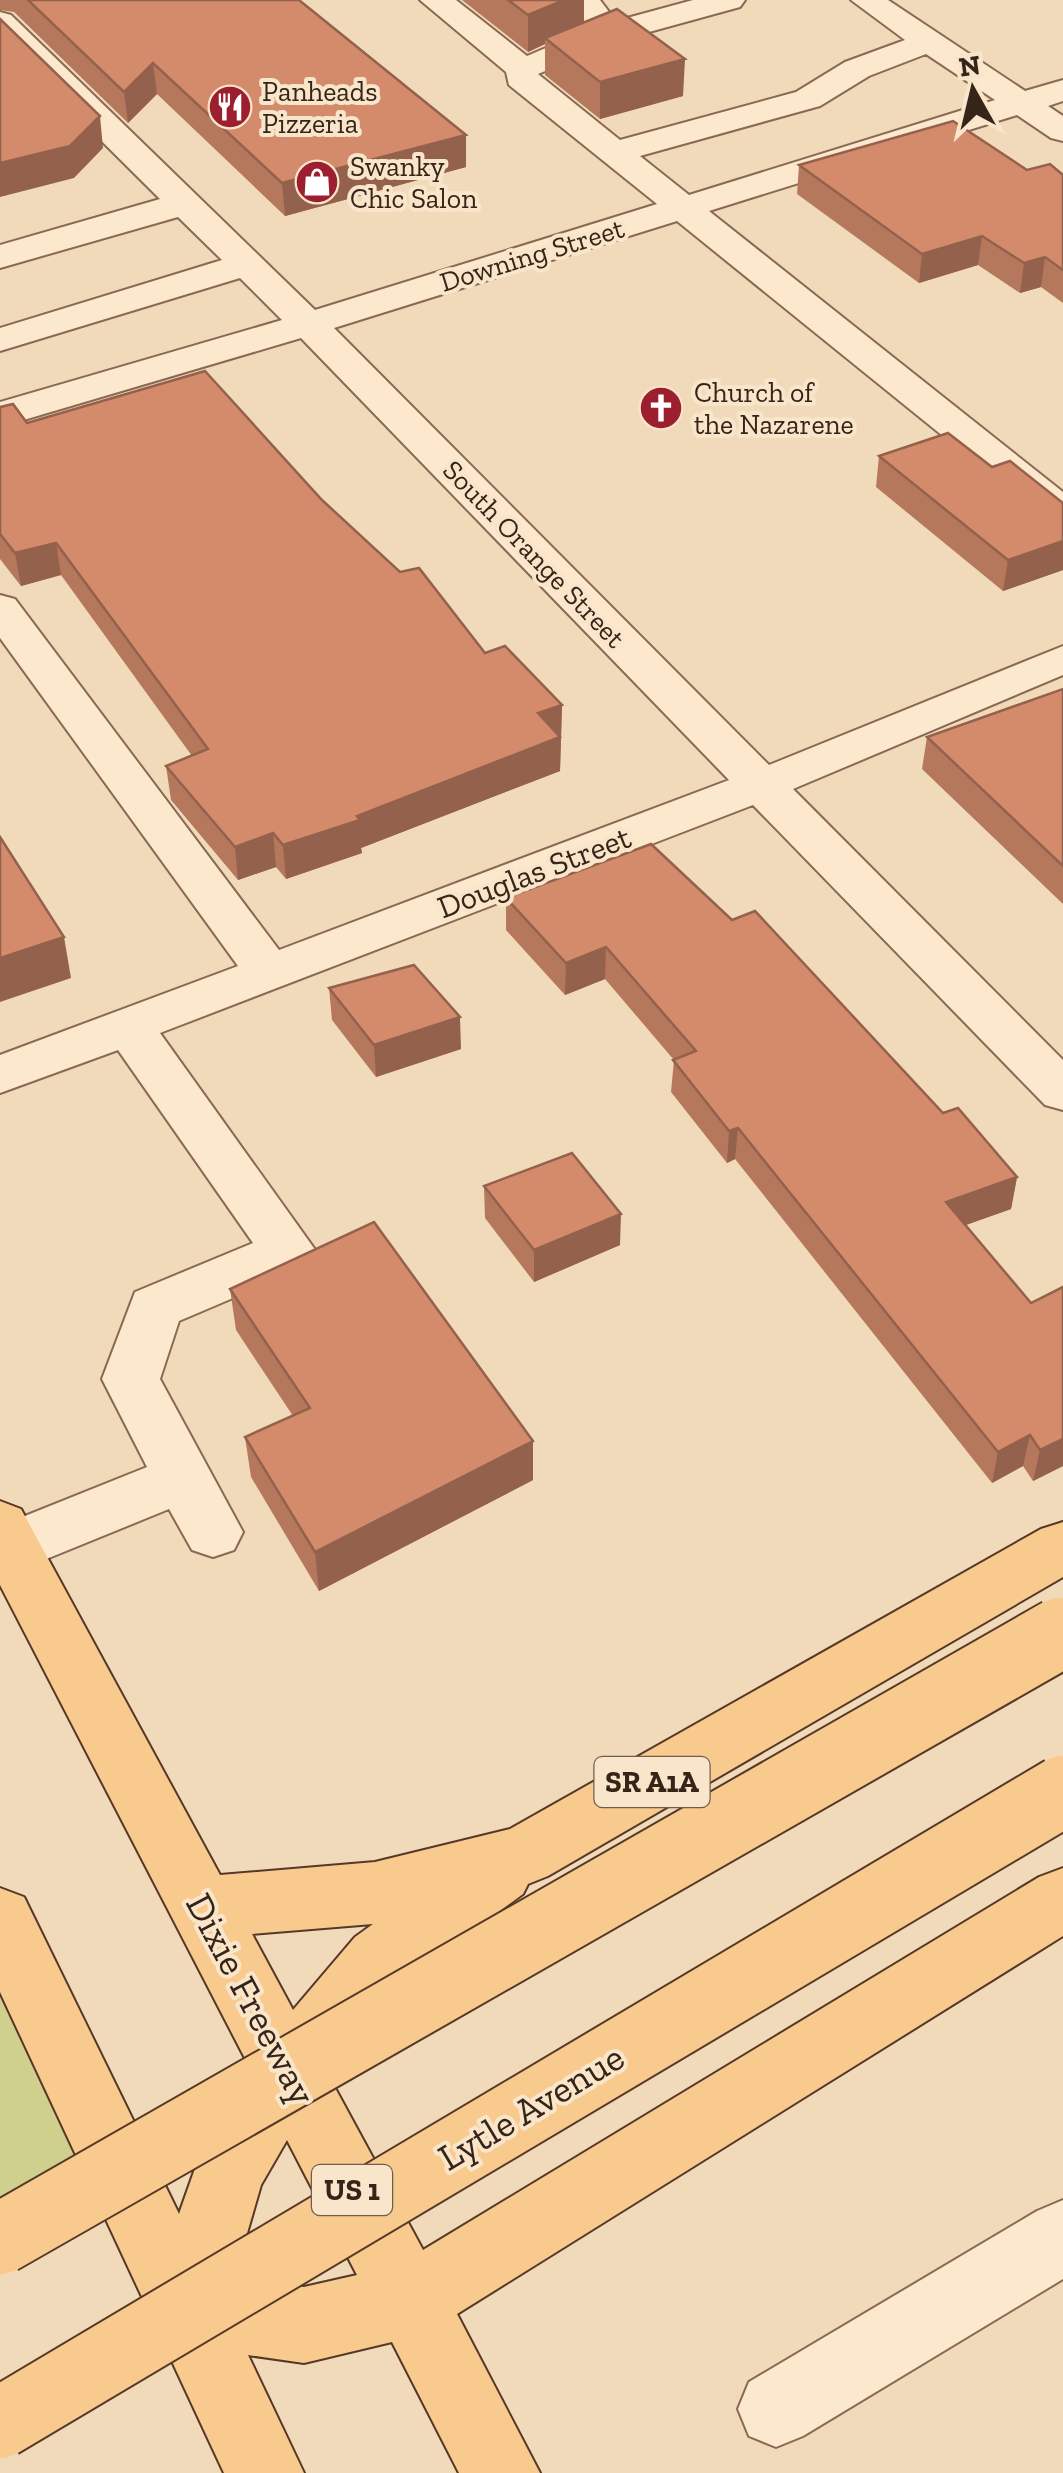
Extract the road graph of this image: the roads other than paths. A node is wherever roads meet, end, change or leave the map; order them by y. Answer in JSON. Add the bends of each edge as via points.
{"nodes":[{"id":1,"x":436,"y":0,"type":"edge"},
{"id":2,"x":584,"y":0,"type":"edge"},
{"id":3,"x":729,"y":0,"type":"edge"},
{"id":4,"x":866,"y":0,"type":"edge"},
{"id":5,"x":0,"y":22,"type":"edge"},
{"id":6,"x":610,"y":33,"type":"junction"},
{"id":7,"x":929,"y":42,"type":"junction"},
{"id":8,"x":522,"y":68,"type":"junction"},
{"id":9,"x":1063,"y":90,"type":"edge"},
{"id":10,"x":1021,"y":103,"type":"junction"},
{"id":11,"x":1063,"y":130,"type":"edge"},
{"id":12,"x":612,"y":153,"type":"junction"},
{"id":13,"x":186,"y":203,"type":"junction"},
{"id":14,"x":680,"y":209,"type":"junction"},
{"id":15,"x":0,"y":257,"type":"edge"},
{"id":16,"x":248,"y":264,"type":"junction"},
{"id":17,"x":308,"y":324,"type":"junction"},
{"id":18,"x":0,"y":340,"type":"edge"},
{"id":19,"x":0,"y":415,"type":"edge"},
{"id":20,"x":1063,"y":512,"type":"edge"},
{"id":21,"x":0,"y":608,"type":"edge"},
{"id":22,"x":1063,"y":659,"type":"edge"},
{"id":23,"x":761,"y":785,"type":"junction"},
{"id":24,"x":270,"y":972,"type":"junction"},
{"id":25,"x":128,"y":1026,"type":"junction"},
{"id":26,"x":0,"y":1075,"type":"edge"},
{"id":27,"x":1063,"y":1092,"type":"edge"},
{"id":28,"x":182,"y":1478,"type":"junction"},
{"id":29,"x":213,"y":1532,"type":"dead end"},
{"id":30,"x":6,"y":1537,"type":"edge"},
{"id":31,"x":1063,"y":1547,"type":"edge"},
{"id":32,"x":1063,"y":1632,"type":"edge"},
{"id":33,"x":1063,"y":1792,"type":"edge"},
{"id":34,"x":524,"y":1855,"type":"junction"},
{"id":35,"x":1063,"y":1899,"type":"edge"},
{"id":36,"x":204,"y":1907,"type":"junction"},
{"id":37,"x":0,"y":1918,"type":"edge"},
{"id":38,"x":289,"y":2070,"type":"junction"},
{"id":39,"x":1063,"y":2237,"type":"edge"},
{"id":40,"x":0,"y":2239,"type":"edge"},
{"id":41,"x":409,"y":2301,"type":"junction"},
{"id":42,"x":187,"y":2310,"type":"junction"},
{"id":43,"x":776,"y":2409,"type":"dead end"},
{"id":44,"x":0,"y":2423,"type":"edge"},
{"id":45,"x":265,"y":2473,"type":"edge"},
{"id":46,"x":501,"y":2473,"type":"edge"}],
"edges":[{"from":1,"to":8,"type":"street"},
{"from":2,"to":6,"type":"street"},
{"from":3,"to":6,"type":"street"},
{"from":4,"to":7,"type":"street"},
{"from":5,"to":13,"type":"street","name":"South Orange Street"},
{"from":6,"to":8,"type":"street"},
{"from":7,"to":10,"type":"street"},
{"from":7,"to":12,"type":"street","via":[[857,68],[808,99]]},
{"from":8,"to":12,"type":"street","via":[[521,78]]},
{"from":9,"to":10,"type":"street","name":"Downing Street"},
{"from":10,"to":11,"type":"street"},
{"from":10,"to":14,"type":"street","name":"Downing Street"},
{"from":12,"to":14,"type":"street"},
{"from":13,"to":15,"type":"street"},
{"from":13,"to":16,"type":"street","name":"South Orange Street"},
{"from":14,"to":17,"type":"street","name":"Downing Street"},
{"from":14,"to":20,"type":"street"},
{"from":16,"to":17,"type":"street","name":"South Orange Street"},
{"from":16,"to":18,"type":"street"},
{"from":17,"to":19,"type":"street","name":"Downing Street"},
{"from":17,"to":23,"type":"street","name":"South Orange Street"},
{"from":21,"to":24,"type":"street"},
{"from":22,"to":23,"type":"street","name":"Douglas Street"},
{"from":23,"to":24,"type":"street","name":"Douglas Street"},
{"from":23,"to":27,"type":"street","name":"South Orange Street"},
{"from":24,"to":25,"type":"street","name":"Douglas Street"},
{"from":25,"to":26,"type":"street","name":"Douglas Street"},
{"from":25,"to":28,"type":"street","via":[[288,1250],[155,1307],[131,1379]]},
{"from":28,"to":29,"type":"street"},
{"from":28,"to":30,"type":"street"},
{"from":30,"to":36,"type":"main road","name":"Dixie Freeway","number":"US 1"},
{"from":31,"to":34,"type":"main road","number":"SR A1A"},
{"from":32,"to":40,"type":"main road","bridge":true},
{"from":33,"to":44,"type":"main road","name":"Lytle Avenue","bridge":true},
{"from":34,"to":36,"type":"main road","number":"SR A1A","via":[[375,1892]]},
{"from":34,"to":38,"type":"main road","via":[[379,1959]]},
{"from":35,"to":41,"type":"main road"},
{"from":36,"to":38,"type":"main road","name":"Dixie Freeway","number":"US 1"},
{"from":37,"to":42,"type":"main road"},
{"from":38,"to":41,"type":"main road","name":"Dixie Freeway","number":"US 1"},
{"from":38,"to":42,"type":"main road","via":[[229,2171]]},
{"from":39,"to":43,"type":"street"},
{"from":41,"to":42,"type":"main road","via":[[304,2325]]},
{"from":41,"to":46,"type":"main road","name":"Dixie Freeway","number":"US 1"},
{"from":42,"to":45,"type":"main road"}]}
